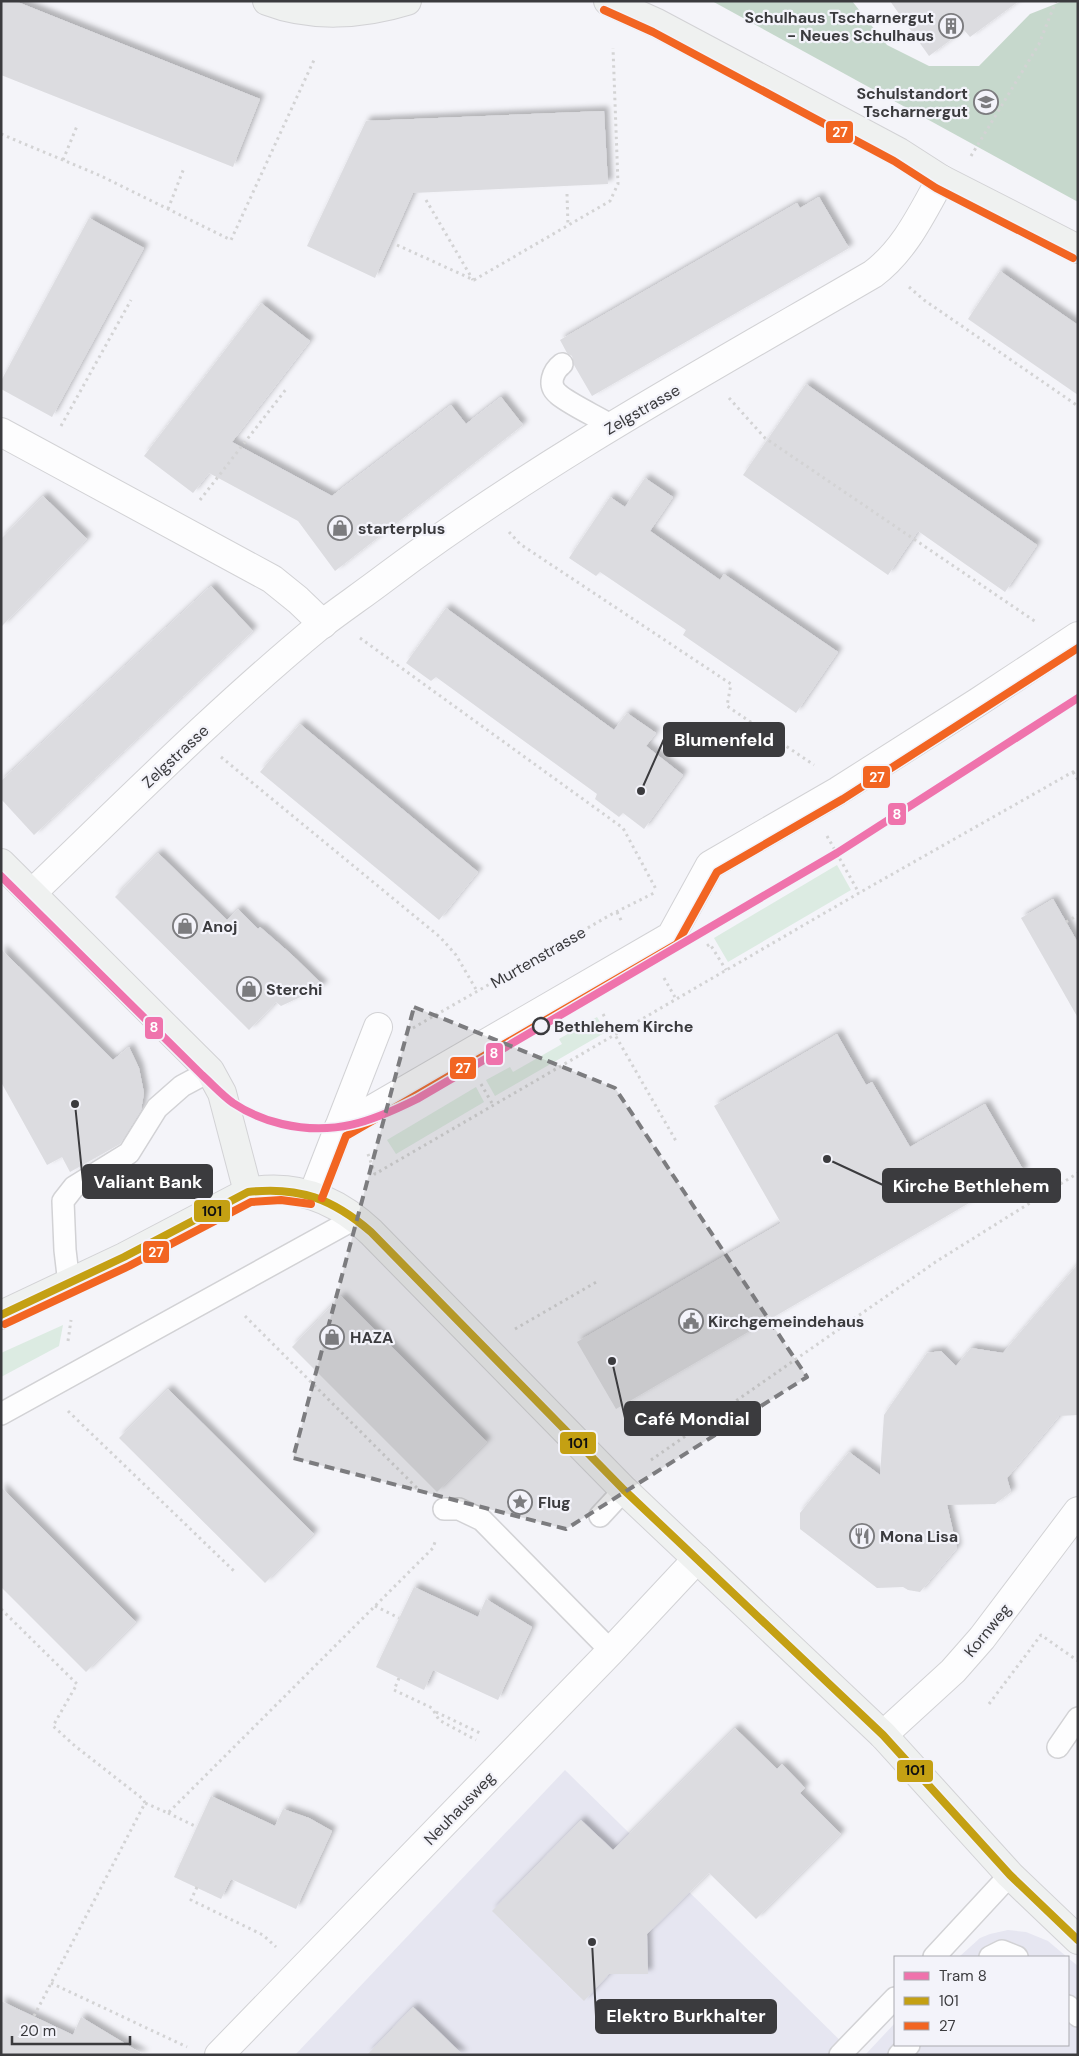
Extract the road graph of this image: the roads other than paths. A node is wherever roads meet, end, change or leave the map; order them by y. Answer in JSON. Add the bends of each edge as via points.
{"nodes":[{"id":1,"x":267,"y":1,"type":"edge"},
{"id":2,"x":407,"y":1,"type":"edge"},
{"id":3,"x":608,"y":1,"type":"edge"},
{"id":4,"x":941,"y":179,"type":"junction"},
{"id":5,"x":1078,"y":250,"type":"edge"},
{"id":6,"x":562,"y":364,"type":"dead end"},
{"id":7,"x":612,"y":426,"type":"junction"},
{"id":8,"x":1,"y":432,"type":"edge"},
{"id":9,"x":323,"y":624,"type":"junction"},
{"id":10,"x":1072,"y":640,"type":"edge"},
{"id":11,"x":1,"y":862,"type":"edge"},
{"id":12,"x":32,"y":893,"type":"junction"},
{"id":13,"x":378,"y":1027,"type":"dead end"},
{"id":14,"x":210,"y":1071,"type":"junction"},
{"id":15,"x":338,"y":1129,"type":"junction"},
{"id":16,"x":248,"y":1192,"type":"junction"},
{"id":17,"x":313,"y":1194,"type":"junction"},
{"id":18,"x":356,"y":1218,"type":"junction"},
{"id":19,"x":69,"y":1284,"type":"junction"},
{"id":20,"x":1,"y":1315,"type":"edge"},
{"id":21,"x":1,"y":1414,"type":"edge"},
{"id":22,"x":624,"y":1490,"type":"junction"},
{"id":23,"x":444,"y":1509,"type":"dead end"},
{"id":24,"x":1078,"y":1511,"type":"edge"},
{"id":25,"x":600,"y":1516,"type":"dead end"},
{"id":26,"x":697,"y":1559,"type":"junction"},
{"id":27,"x":612,"y":1651,"type":"junction"},
{"id":28,"x":1078,"y":1718,"type":"edge"},
{"id":29,"x":883,"y":1736,"type":"junction"},
{"id":30,"x":1058,"y":1747,"type":"dead end"},
{"id":31,"x":1010,"y":1874,"type":"junction"},
{"id":32,"x":1078,"y":1940,"type":"edge"},
{"id":33,"x":935,"y":1956,"type":"edge"},
{"id":34,"x":992,"y":1956,"type":"edge"},
{"id":35,"x":1014,"y":1956,"type":"edge"},
{"id":36,"x":894,"y":1999,"type":"edge"},
{"id":37,"x":1069,"y":2007,"type":"edge"},
{"id":38,"x":1078,"y":2016,"type":"edge"},
{"id":39,"x":908,"y":2046,"type":"edge"},
{"id":40,"x":219,"y":2055,"type":"edge"},
{"id":41,"x":840,"y":2055,"type":"edge"},
{"id":42,"x":899,"y":2055,"type":"edge"}],
"edges":[{"from":1,"to":2,"type":"street","via":[[320,12],[348,12]]},
{"from":3,"to":4,"type":"street","via":[[657,23],[882,142]]},
{"from":4,"to":5,"type":"street"},
{"from":4,"to":7,"type":"street","name":"Zelgstrasse","via":[[907,238],[874,274]]},
{"from":6,"to":7,"type":"lane","via":[[552,378],[557,394]]},
{"from":7,"to":9,"type":"street","name":"Zelgstrasse","via":[[517,484]]},
{"from":8,"to":9,"type":"street","via":[[272,579]]},
{"from":9,"to":12,"type":"street","name":"Zelgstrasse","via":[[204,729]]},
{"from":10,"to":15,"type":"street","via":[[838,791],[710,865],[670,936]]},
{"from":11,"to":12,"type":"street"},
{"from":12,"to":14,"type":"street"},
{"from":13,"to":15,"type":"street"},
{"from":14,"to":16,"type":"street","via":[[228,1112]]},
{"from":14,"to":19,"type":"lane","via":[[182,1086],[157,1108],[129,1153],[74,1187],[63,1201]]},
{"from":15,"to":17,"type":"street"},
{"from":16,"to":17,"type":"street","via":[[282,1189]]},
{"from":16,"to":19,"type":"street"},
{"from":17,"to":18,"type":"street"},
{"from":18,"to":21,"type":"lane"},
{"from":18,"to":22,"type":"street"},
{"from":19,"to":20,"type":"street"},
{"from":22,"to":25,"type":"lane"},
{"from":22,"to":26,"type":"street"},
{"from":23,"to":27,"type":"lane","via":[[460,1509],[482,1520]]},
{"from":24,"to":29,"type":"street","name":"Kornweg","via":[[970,1652]]},
{"from":26,"to":27,"type":"street","name":"Neuhausweg"},
{"from":26,"to":29,"type":"street"},
{"from":27,"to":40,"type":"street","name":"Neuhausweg"},
{"from":28,"to":30,"type":"lane"},
{"from":29,"to":31,"type":"street"},
{"from":31,"to":32,"type":"street"},
{"from":31,"to":33,"type":"lane"},
{"from":34,"to":35,"type":"lane","via":[[1002,1951]]},
{"from":36,"to":41,"type":"lane"},
{"from":37,"to":38,"type":"lane"},
{"from":39,"to":42,"type":"lane"}]}
